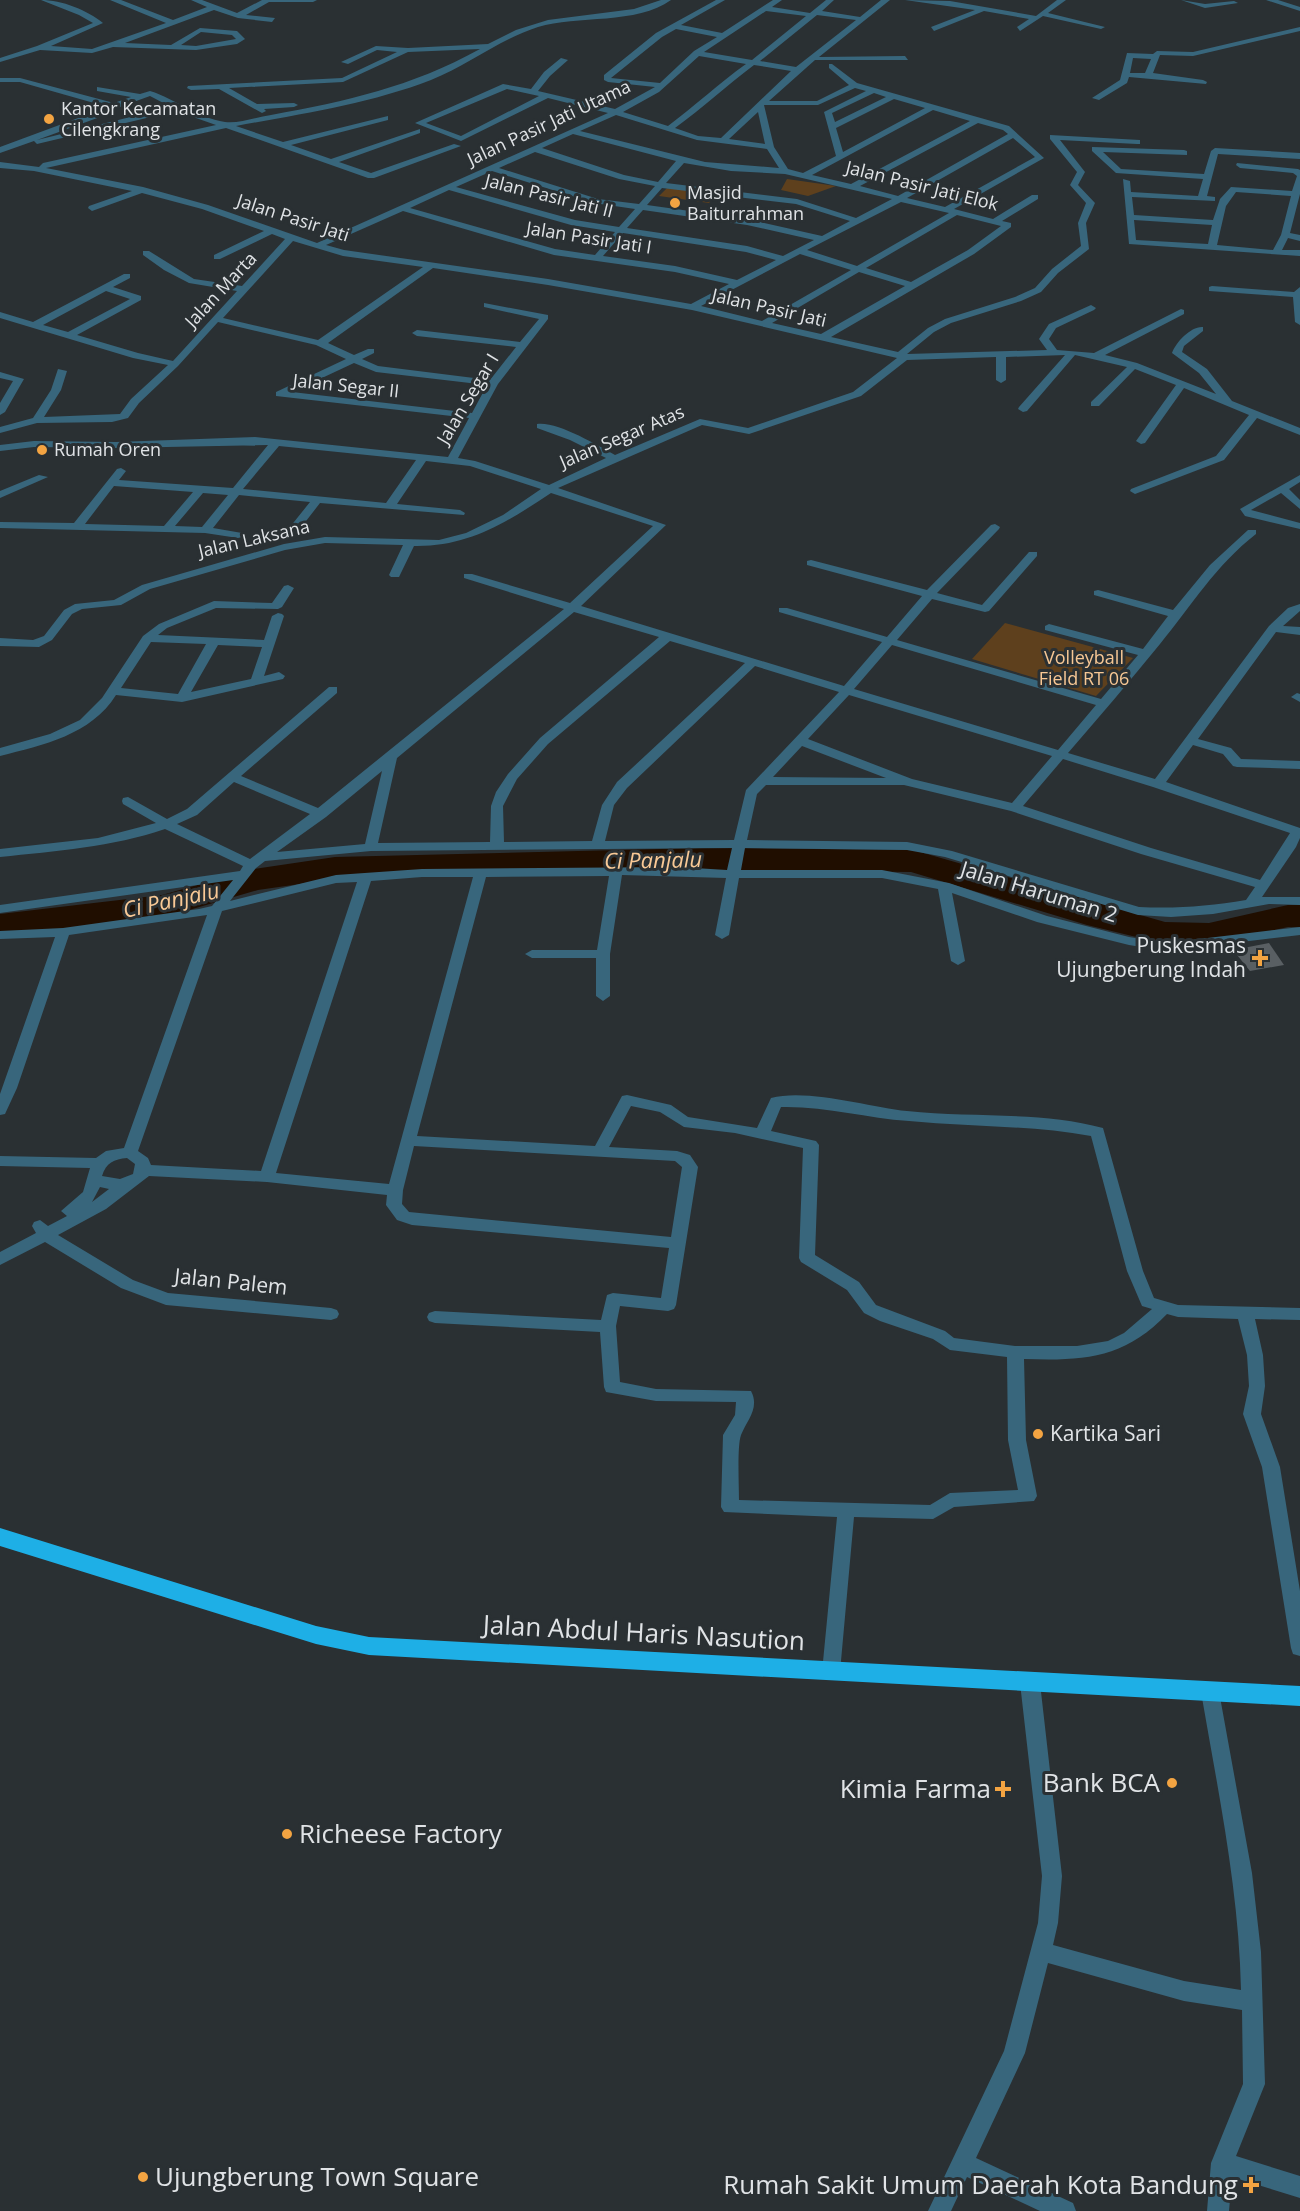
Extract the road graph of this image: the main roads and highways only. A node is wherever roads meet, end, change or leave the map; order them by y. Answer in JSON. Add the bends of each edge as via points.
{"nodes":[{"id":1,"x":0,"y":1537,"type":"edge"},
{"id":2,"x":1300,"y":1696,"type":"edge"}],
"edges":[{"from":1,"to":2,"type":"highway","name":"Jalan Abdul Haris Nasution","via":[[316,1635],[369,1646]]}]}
